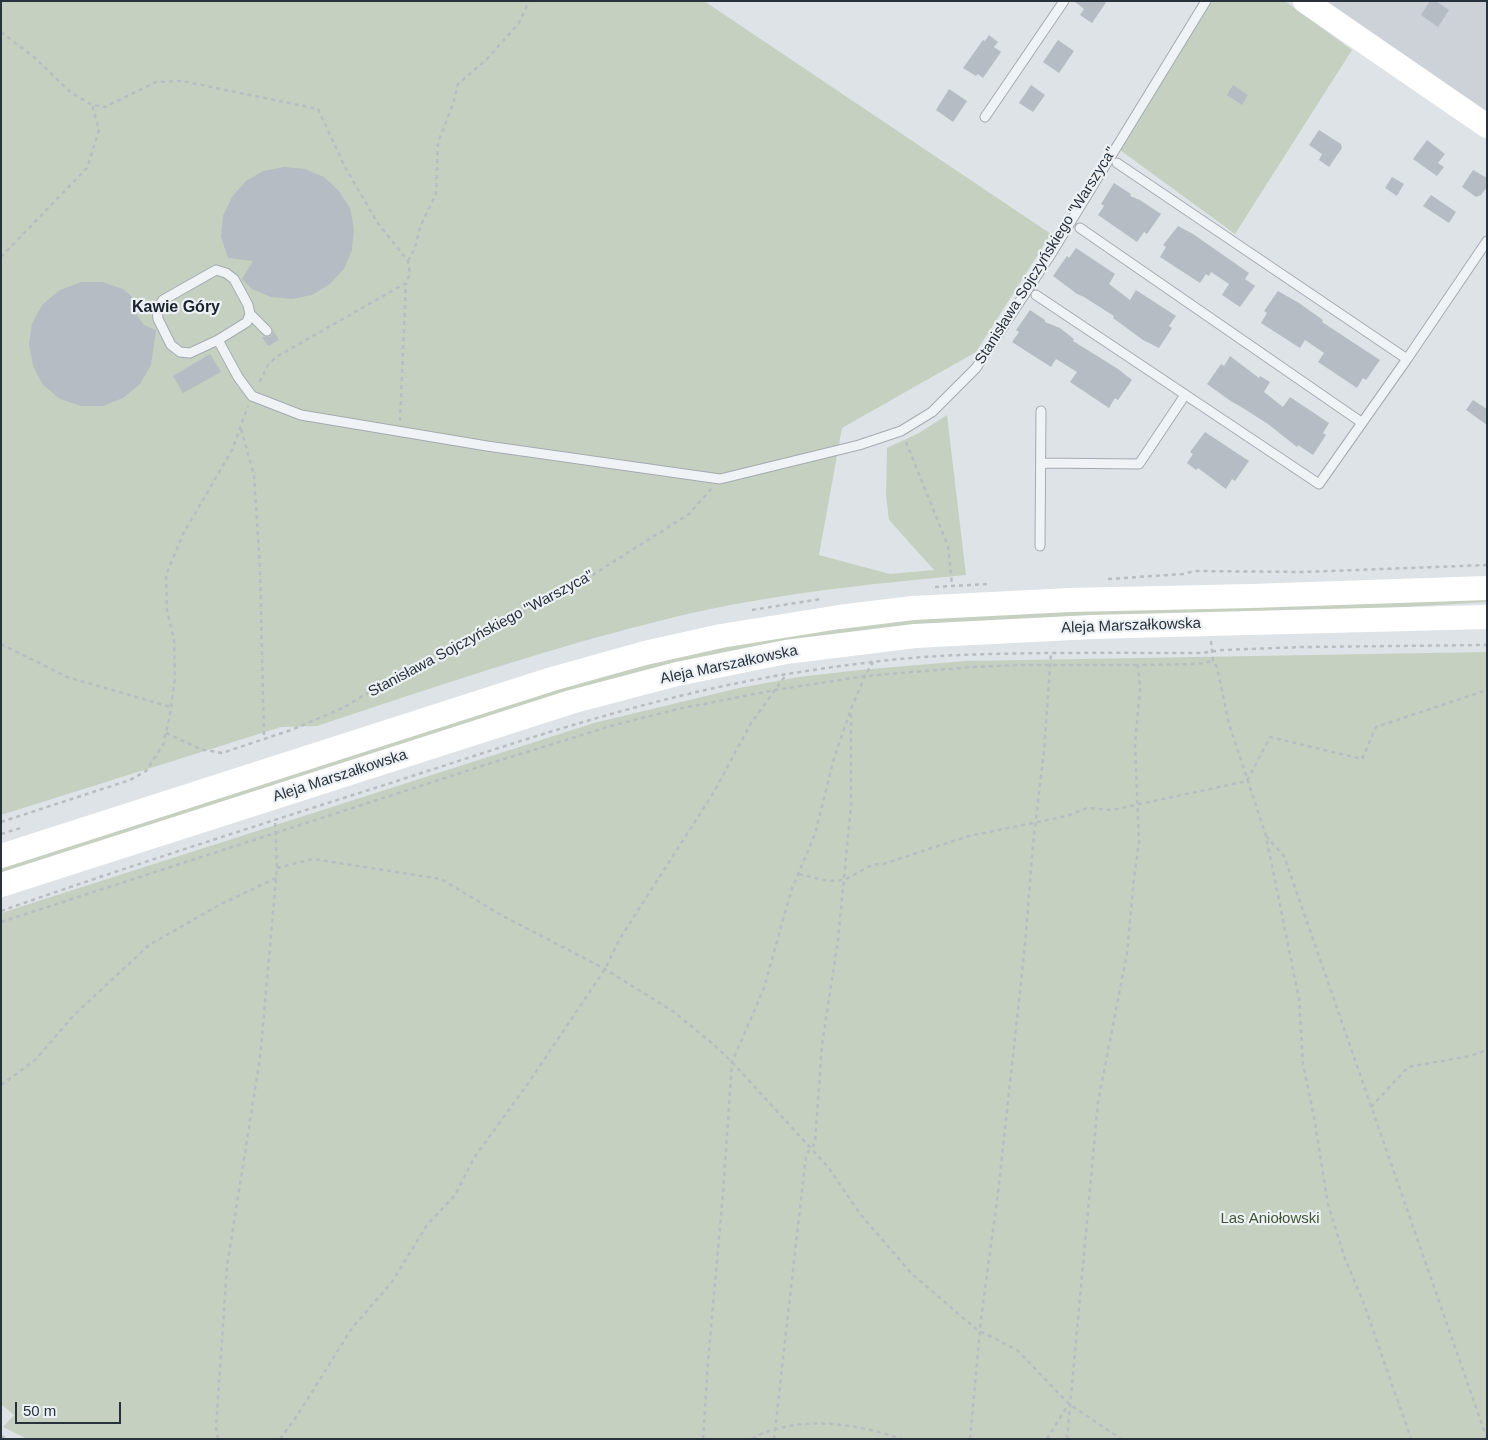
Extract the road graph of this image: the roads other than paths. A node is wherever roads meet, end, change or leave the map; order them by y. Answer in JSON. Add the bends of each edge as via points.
{"nodes":[{"id":1,"x":1064,"y":1,"type":"edge"},
{"id":2,"x":1206,"y":1,"type":"edge"},
{"id":3,"x":1305,"y":1,"type":"edge"},
{"id":4,"x":985,"y":117,"type":"dead end"},
{"id":5,"x":1487,"y":126,"type":"edge"},
{"id":6,"x":1117,"y":163,"type":"dead end"},
{"id":7,"x":1080,"y":228,"type":"dead end"},
{"id":8,"x":1487,"y":241,"type":"edge"},
{"id":9,"x":1036,"y":295,"type":"dead end"},
{"id":10,"x":250,"y":314,"type":"junction"},
{"id":11,"x":267,"y":331,"type":"dead end"},
{"id":12,"x":218,"y":340,"type":"junction"},
{"id":13,"x":1407,"y":359,"type":"junction"},
{"id":14,"x":1185,"y":395,"type":"junction"},
{"id":15,"x":1042,"y":411,"type":"dead end"},
{"id":16,"x":1361,"y":422,"type":"junction"},
{"id":17,"x":1041,"y":463,"type":"junction"},
{"id":18,"x":1040,"y":546,"type":"dead end"},
{"id":19,"x":1487,"y":588,"type":"edge"},
{"id":20,"x":1487,"y":617,"type":"edge"},
{"id":21,"x":1,"y":856,"type":"edge"},
{"id":22,"x":1,"y":885,"type":"edge"}],
"edges":[{"from":1,"to":4,"type":"lane"},
{"from":2,"to":12,"type":"lane","name":"Stanisława Sojczyńskiego \"Warszyca\"","via":[[1051,254],[976,368],[932,412],[901,431],[720,479],[487,446],[301,415],[252,396]]},
{"from":3,"to":5,"type":"main road"},
{"from":6,"to":13,"type":"lane"},
{"from":7,"to":16,"type":"lane"},
{"from":8,"to":13,"type":"lane"},
{"from":9,"to":14,"type":"lane"},
{"from":10,"to":11,"type":"lane"},
{"from":10,"to":12,"type":"lane","via":[[247,322]]},
{"from":10,"to":12,"type":"lane","via":[[234,279],[216,270],[163,300],[156,309],[171,345],[180,352],[190,353]]},
{"from":13,"to":16,"type":"lane"},
{"from":14,"to":16,"type":"lane","via":[[1319,484]]},
{"from":14,"to":17,"type":"lane","via":[[1139,464]]},
{"from":15,"to":17,"type":"lane"},
{"from":17,"to":18,"type":"lane"},
{"from":19,"to":21,"type":"main road","name":"Aleja Marszałkowska","via":[[1069,600],[913,608],[721,636],[552,679]]},
{"from":20,"to":22,"type":"main road","name":"Aleja Marszałkowska","via":[[1092,627],[906,637],[786,652],[677,674],[571,702]]}]}
